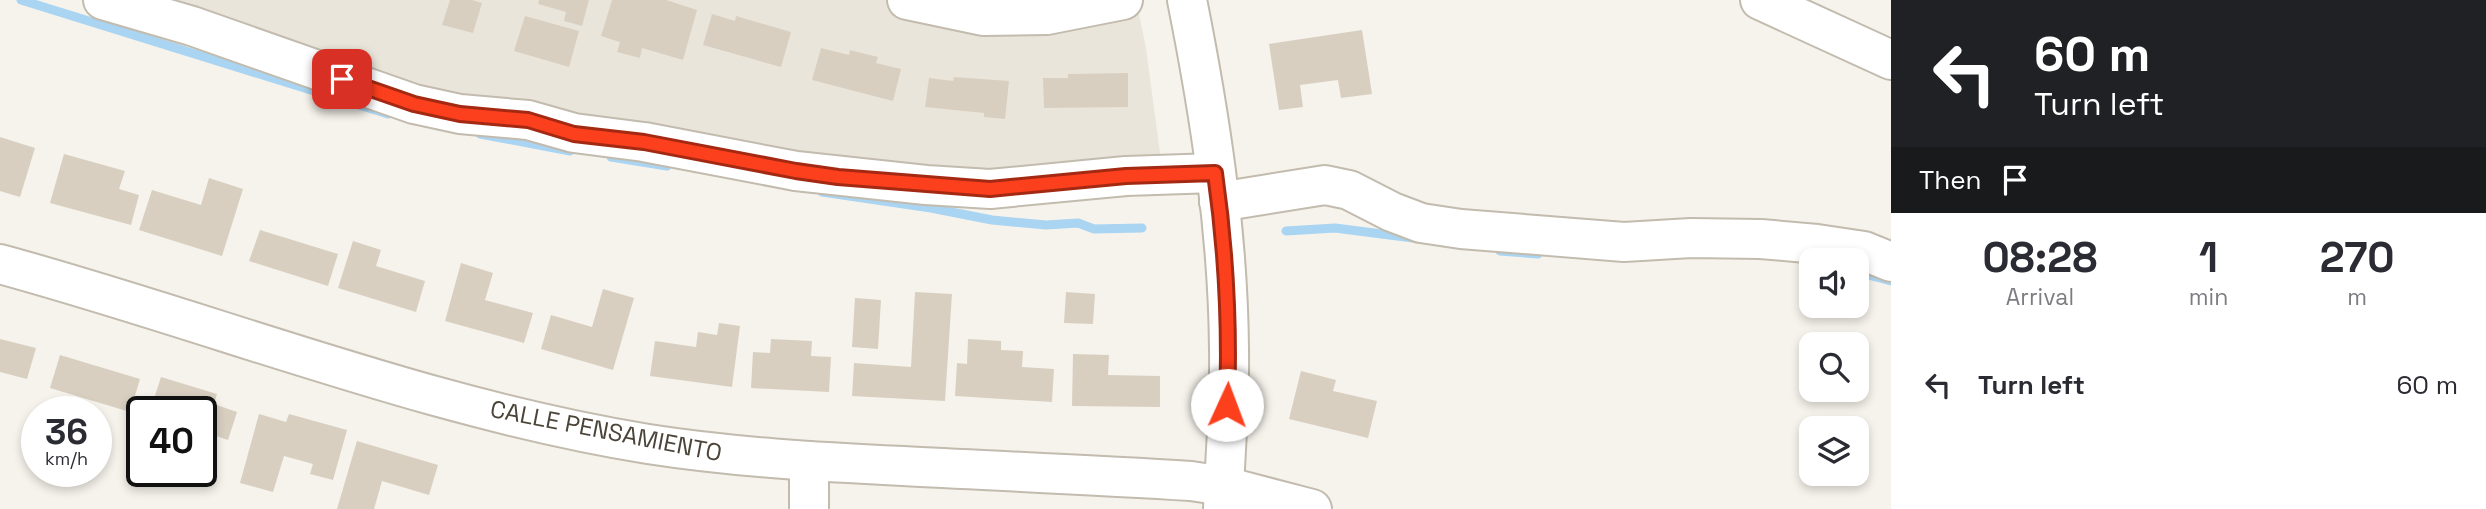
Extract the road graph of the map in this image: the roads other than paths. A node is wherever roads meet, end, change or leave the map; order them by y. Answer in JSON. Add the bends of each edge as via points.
{"nodes":[{"id":1,"x":103,"y":0,"type":"edge"},
{"id":2,"x":907,"y":0,"type":"edge"},
{"id":3,"x":1123,"y":0,"type":"edge"},
{"id":4,"x":1187,"y":0,"type":"edge"},
{"id":5,"x":1760,"y":0,"type":"edge"},
{"id":6,"x":1891,"y":60,"type":"edge"},
{"id":7,"x":1217,"y":187,"type":"junction"},
{"id":8,"x":1891,"y":262,"type":"edge"},
{"id":9,"x":0,"y":264,"type":"edge"},
{"id":10,"x":809,"y":461,"type":"junction"},
{"id":11,"x":1223,"y":498,"type":"edge"},
{"id":12,"x":809,"y":509,"type":"edge"},
{"id":13,"x":1312,"y":509,"type":"edge"}],
"edges":[{"from":1,"to":7,"type":"street","via":[[192,26],[414,104],[460,114],[528,120],[574,134],[644,142],[796,171],[926,185],[990,189],[1126,176]]},
{"from":2,"to":3,"type":"street","via":[[983,16],[1047,15]]},
{"from":4,"to":7,"type":"street"},
{"from":5,"to":6,"type":"street"},
{"from":7,"to":8,"type":"street","via":[[1325,185],[1349,190],[1421,223],[1461,229],[1624,242],[1761,239],[1864,251]]},
{"from":7,"to":11,"type":"street","via":[[1229,351]]},
{"from":9,"to":10,"type":"street","name":"CALLE PENSAMIENTO","via":[[505,414],[645,443]]},
{"from":10,"to":11,"type":"street","name":"CALLE PENSAMIENTO","via":[[1156,479]]},
{"from":10,"to":12,"type":"street"},
{"from":11,"to":13,"type":"street","name":"CALLE PENSAMIENTO"}]}
